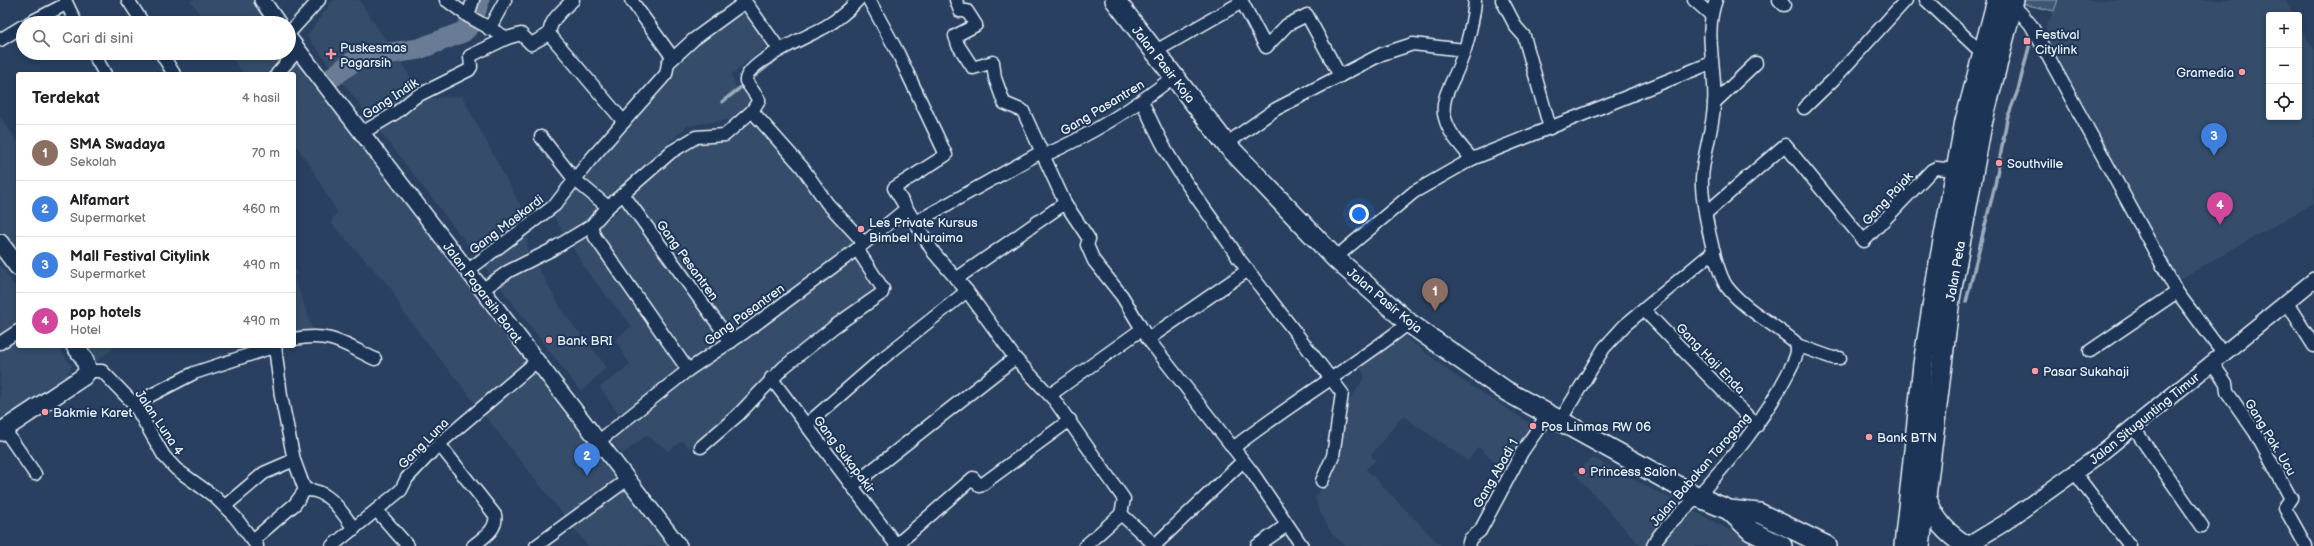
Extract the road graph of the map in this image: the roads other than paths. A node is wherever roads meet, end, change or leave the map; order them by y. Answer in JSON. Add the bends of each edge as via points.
{"nodes":[{"id":1,"x":262,"y":0,"type":"edge"},
{"id":2,"x":319,"y":0,"type":"edge"},
{"id":3,"x":446,"y":0,"type":"edge"},
{"id":4,"x":473,"y":0,"type":"edge"},
{"id":5,"x":505,"y":0,"type":"edge"},
{"id":6,"x":573,"y":0,"type":"edge"},
{"id":7,"x":631,"y":0,"type":"edge"},
{"id":8,"x":858,"y":0,"type":"edge"},
{"id":9,"x":869,"y":0,"type":"edge"},
{"id":10,"x":956,"y":0,"type":"edge"},
{"id":11,"x":1114,"y":0,"type":"edge"},
{"id":12,"x":1475,"y":0,"type":"edge"},
{"id":13,"x":1502,"y":0,"type":"edge"},
{"id":14,"x":1694,"y":0,"type":"edge"},
{"id":15,"x":1716,"y":0,"type":"edge"},
{"id":16,"x":1906,"y":0,"type":"edge"},
{"id":17,"x":1926,"y":0,"type":"edge"},
{"id":18,"x":130,"y":1,"type":"edge"},
{"id":19,"x":744,"y":1,"type":"edge"},
{"id":20,"x":1241,"y":1,"type":"edge"},
{"id":21,"x":66,"y":2,"type":"edge"},
{"id":22,"x":2008,"y":3,"type":"edge"},
{"id":23,"x":1710,"y":15,"type":"junction"},
{"id":24,"x":41,"y":16,"type":"edge"},
{"id":25,"x":73,"y":16,"type":"edge"},
{"id":26,"x":139,"y":16,"type":"edge"},
{"id":27,"x":273,"y":16,"type":"edge"},
{"id":28,"x":472,"y":18,"type":"junction"},
{"id":29,"x":296,"y":26,"type":"edge"},
{"id":30,"x":489,"y":29,"type":"junction"},
{"id":31,"x":16,"y":30,"type":"edge"},
{"id":32,"x":549,"y":30,"type":"junction"},
{"id":33,"x":507,"y":38,"type":"junction"},
{"id":34,"x":0,"y":40,"type":"edge"},
{"id":35,"x":296,"y":47,"type":"edge"},
{"id":36,"x":778,"y":49,"type":"junction"},
{"id":37,"x":298,"y":50,"type":"junction"},
{"id":38,"x":1464,"y":50,"type":"junction"},
{"id":39,"x":296,"y":52,"type":"edge"},
{"id":40,"x":1154,"y":52,"type":"junction"},
{"id":41,"x":1983,"y":54,"type":"junction"},
{"id":42,"x":673,"y":58,"type":"junction"},
{"id":43,"x":97,"y":60,"type":"edge"},
{"id":44,"x":165,"y":60,"type":"edge"},
{"id":45,"x":289,"y":60,"type":"edge"},
{"id":46,"x":1711,"y":62,"type":"junction"},
{"id":47,"x":1756,"y":63,"type":"dead end"},
{"id":48,"x":104,"y":72,"type":"edge"},
{"id":49,"x":173,"y":72,"type":"edge"},
{"id":50,"x":279,"y":72,"type":"edge"},
{"id":51,"x":1340,"y":76,"type":"junction"},
{"id":52,"x":1173,"y":77,"type":"junction"},
{"id":53,"x":1142,"y":101,"type":"junction"},
{"id":54,"x":1714,"y":103,"type":"junction"},
{"id":55,"x":1804,"y":108,"type":"dead end"},
{"id":56,"x":752,"y":111,"type":"junction"},
{"id":57,"x":624,"y":122,"type":"junction"},
{"id":58,"x":1973,"y":123,"type":"junction"},
{"id":59,"x":1550,"y":128,"type":"junction"},
{"id":60,"x":362,"y":133,"type":"junction"},
{"id":61,"x":541,"y":137,"type":"dead end"},
{"id":62,"x":1226,"y":144,"type":"junction"},
{"id":63,"x":1042,"y":154,"type":"junction"},
{"id":64,"x":1472,"y":159,"type":"junction"},
{"id":65,"x":1956,"y":170,"type":"junction"},
{"id":66,"x":574,"y":179,"type":"junction"},
{"id":67,"x":623,"y":194,"type":"junction"},
{"id":68,"x":1065,"y":203,"type":"junction"},
{"id":69,"x":608,"y":208,"type":"junction"},
{"id":70,"x":906,"y":209,"type":"junction"},
{"id":71,"x":1706,"y":213,"type":"junction"},
{"id":72,"x":916,"y":222,"type":"junction"},
{"id":73,"x":591,"y":226,"type":"junction"},
{"id":74,"x":0,"y":243,"type":"edge"},
{"id":75,"x":861,"y":246,"type":"junction"},
{"id":76,"x":1714,"y":251,"type":"junction"},
{"id":77,"x":1335,"y":258,"type":"junction"},
{"id":78,"x":16,"y":264,"type":"edge"},
{"id":79,"x":1248,"y":270,"type":"junction"},
{"id":80,"x":467,"y":271,"type":"junction"},
{"id":81,"x":956,"y":279,"type":"junction"},
{"id":82,"x":2314,"y":280,"type":"edge"},
{"id":83,"x":482,"y":290,"type":"junction"},
{"id":84,"x":967,"y":290,"type":"junction"},
{"id":85,"x":2177,"y":292,"type":"junction"},
{"id":86,"x":2287,"y":303,"type":"junction"},
{"id":87,"x":1644,"y":310,"type":"junction"},
{"id":88,"x":1409,"y":323,"type":"junction"},
{"id":89,"x":16,"y":332,"type":"edge"},
{"id":90,"x":1145,"y":334,"type":"junction"},
{"id":91,"x":296,"y":339,"type":"edge"},
{"id":92,"x":731,"y":342,"type":"junction"},
{"id":93,"x":0,"y":343,"type":"edge"},
{"id":94,"x":1797,"y":345,"type":"junction"},
{"id":95,"x":2314,"y":346,"type":"edge"},
{"id":96,"x":76,"y":348,"type":"edge"},
{"id":97,"x":263,"y":348,"type":"edge"},
{"id":98,"x":275,"y":348,"type":"edge"},
{"id":99,"x":2090,"y":351,"type":"dead end"},
{"id":100,"x":238,"y":352,"type":"edge"},
{"id":101,"x":1015,"y":358,"type":"junction"},
{"id":102,"x":1840,"y":358,"type":"dead end"},
{"id":103,"x":2218,"y":359,"type":"junction"},
{"id":104,"x":375,"y":360,"type":"dead end"},
{"id":105,"x":537,"y":362,"type":"junction"},
{"id":106,"x":688,"y":370,"type":"junction"},
{"id":107,"x":88,"y":371,"type":"junction"},
{"id":108,"x":771,"y":378,"type":"junction"},
{"id":109,"x":1331,"y":380,"type":"junction"},
{"id":110,"x":1050,"y":395,"type":"junction"},
{"id":111,"x":134,"y":404,"type":"junction"},
{"id":112,"x":1554,"y":418,"type":"junction"},
{"id":113,"x":1070,"y":420,"type":"junction"},
{"id":114,"x":806,"y":425,"type":"junction"},
{"id":115,"x":1757,"y":426,"type":"junction"},
{"id":116,"x":2134,"y":427,"type":"junction"},
{"id":117,"x":2,"y":430,"type":"edge"},
{"id":118,"x":599,"y":441,"type":"junction"},
{"id":119,"x":439,"y":444,"type":"junction"},
{"id":120,"x":701,"y":447,"type":"dead end"},
{"id":121,"x":1233,"y":448,"type":"junction"},
{"id":122,"x":294,"y":460,"type":"junction"},
{"id":123,"x":1243,"y":461,"type":"junction"},
{"id":124,"x":2075,"y":473,"type":"junction"},
{"id":125,"x":35,"y":474,"type":"dead end"},
{"id":126,"x":628,"y":479,"type":"junction"},
{"id":127,"x":1322,"y":481,"type":"dead end"},
{"id":128,"x":852,"y":486,"type":"junction"},
{"id":129,"x":305,"y":490,"type":"junction"},
{"id":130,"x":1698,"y":496,"type":"junction"},
{"id":131,"x":1927,"y":499,"type":"junction"},
{"id":132,"x":225,"y":506,"type":"junction"},
{"id":133,"x":1729,"y":510,"type":"junction"},
{"id":134,"x":377,"y":511,"type":"junction"},
{"id":135,"x":1121,"y":514,"type":"junction"},
{"id":136,"x":1287,"y":525,"type":"junction"},
{"id":137,"x":2202,"y":526,"type":"dead end"},
{"id":138,"x":354,"y":529,"type":"junction"},
{"id":139,"x":255,"y":543,"type":"edge"},
{"id":140,"x":1905,"y":543,"type":"edge"},
{"id":141,"x":332,"y":546,"type":"edge"},
{"id":142,"x":408,"y":546,"type":"edge"},
{"id":143,"x":473,"y":546,"type":"edge"},
{"id":144,"x":536,"y":546,"type":"edge"},
{"id":145,"x":678,"y":546,"type":"edge"},
{"id":146,"x":897,"y":546,"type":"edge"},
{"id":147,"x":1085,"y":546,"type":"edge"},
{"id":148,"x":1156,"y":546,"type":"edge"},
{"id":149,"x":1256,"y":546,"type":"edge"},
{"id":150,"x":1302,"y":546,"type":"edge"},
{"id":151,"x":1468,"y":546,"type":"edge"},
{"id":152,"x":1653,"y":546,"type":"edge"},
{"id":153,"x":1782,"y":546,"type":"edge"},
{"id":154,"x":1827,"y":546,"type":"edge"},
{"id":155,"x":1967,"y":546,"type":"edge"},
{"id":156,"x":2130,"y":546,"type":"edge"},
{"id":157,"x":2306,"y":546,"type":"edge"}],
"edges":[{"from":1,"to":27,"type":"street"},
{"from":2,"to":29,"type":"street"},
{"from":3,"to":28,"type":"street"},
{"from":4,"to":28,"type":"street"},
{"from":5,"to":30,"type":"street"},
{"from":6,"to":32,"type":"street"},
{"from":7,"to":42,"type":"street"},
{"from":8,"to":36,"type":"street","via":[[834,21]]},
{"from":9,"to":70,"type":"street","via":[[898,53],[946,155],[894,188]]},
{"from":10,"to":63,"type":"street","via":[[960,11],[967,11],[976,25],[955,36],[958,45],[973,68],[993,62],[996,85],[1004,103],[1023,111]]},
{"from":11,"to":40,"type":"main road","name":"Jalan Pasir Koja"},
{"from":12,"to":38,"type":"street"},
{"from":13,"to":59,"type":"street","via":[[1516,27],[1524,36]]},
{"from":14,"to":23,"type":"street"},
{"from":15,"to":23,"type":"street"},
{"from":16,"to":55,"type":"street"},
{"from":17,"to":41,"type":"street"},
{"from":18,"to":26,"type":"street"},
{"from":19,"to":36,"type":"street"},
{"from":19,"to":42,"type":"street"},
{"from":20,"to":40,"type":"street"},
{"from":20,"to":51,"type":"street","via":[[1266,47],[1287,25],[1307,15]]},
{"from":21,"to":24,"type":"street"},
{"from":21,"to":25,"type":"street"},
{"from":22,"to":41,"type":"main road","name":"Jalan Peta"},
{"from":22,"to":58,"type":"main road","name":"Jalan Peta"},
{"from":22,"to":85,"type":"street","name":"Gang Pak. Ucu","via":[[2031,25]]},
{"from":23,"to":46,"type":"street"},
{"from":28,"to":30,"type":"street"},
{"from":30,"to":33,"type":"street"},
{"from":31,"to":34,"type":"street"},
{"from":32,"to":33,"type":"street","via":[[531,44],[521,34]]},
{"from":32,"to":57,"type":"street"},
{"from":33,"to":60,"type":"street","name":"Gang Indik","via":[[470,56],[469,70],[415,97],[397,112]]},
{"from":35,"to":37,"type":"street","name":"Jalan Pagarsih Barat"},
{"from":36,"to":56,"type":"street","via":[[748,75],[746,82],[759,100]]},
{"from":37,"to":39,"type":"street"},
{"from":37,"to":60,"type":"street","name":"Jalan Pagarsih Barat"},
{"from":38,"to":51,"type":"street","via":[[1413,44],[1382,54]]},
{"from":38,"to":64,"type":"street","via":[[1445,96],[1444,110],[1454,137]]},
{"from":40,"to":52,"type":"main road","name":"Jalan Pasir Koja"},
{"from":41,"to":58,"type":"main road","name":"Jalan Peta"},
{"from":42,"to":57,"type":"street","name":"Gang Maskardi","via":[[667,65],[666,74]]},
{"from":43,"to":48,"type":"street"},
{"from":44,"to":49,"type":"street"},
{"from":45,"to":50,"type":"street"},
{"from":46,"to":54,"type":"street"},
{"from":46,"to":59,"type":"street"},
{"from":47,"to":54,"type":"street"},
{"from":51,"to":62,"type":"street","via":[[1276,109]]},
{"from":52,"to":53,"type":"street","name":"Gang Pasantren"},
{"from":52,"to":62,"type":"main road","name":"Jalan Pasir Koja"},
{"from":53,"to":63,"type":"street","name":"Gang Pasantren","via":[[1081,139]]},
{"from":53,"to":79,"type":"street","via":[[1170,158]]},
{"from":54,"to":71,"type":"street","via":[[1702,178]]},
{"from":56,"to":67,"type":"street","via":[[725,135],[696,137],[672,152]]},
{"from":56,"to":75,"type":"street","via":[[802,167],[826,203]]},
{"from":57,"to":66,"type":"street","name":"Gang Maskardi"},
{"from":58,"to":65,"type":"main road","name":"Jalan Peta"},
{"from":58,"to":131,"type":"main road","name":"Jalan Peta"},
{"from":59,"to":64,"type":"street"},
{"from":60,"to":80,"type":"street","name":"Jalan Pagarsih Barat"},
{"from":61,"to":66,"type":"street"},
{"from":62,"to":77,"type":"main road","name":"Jalan Pasir Koja"},
{"from":63,"to":68,"type":"street"},
{"from":63,"to":72,"type":"street","name":"Gang Pasantren"},
{"from":64,"to":77,"type":"street","via":[[1414,192]]},
{"from":65,"to":71,"type":"street","name":"Gang Pajak","via":[[1932,170],[1864,241],[1786,145]]},
{"from":65,"to":140,"type":"main road","name":"Jalan Peta","via":[[1924,364]]},
{"from":66,"to":69,"type":"street"},
{"from":66,"to":80,"type":"street","name":"Gang Maskardi","via":[[555,205]]},
{"from":67,"to":69,"type":"street"},
{"from":67,"to":92,"type":"street","name":"Gang Pesantren"},
{"from":68,"to":81,"type":"street"},
{"from":68,"to":90,"type":"street","via":[[1089,239],[1087,245],[1094,261],[1122,296]]},
{"from":69,"to":73,"type":"street"},
{"from":70,"to":72,"type":"street"},
{"from":70,"to":75,"type":"street","name":"Gang Pasantren"},
{"from":71,"to":76,"type":"street"},
{"from":72,"to":81,"type":"street","via":[[934,253]]},
{"from":73,"to":83,"type":"street","via":[[509,271]]},
{"from":73,"to":106,"type":"street","via":[[595,237]]},
{"from":74,"to":78,"type":"main road"},
{"from":75,"to":92,"type":"street","name":"Gang Pasantren"},
{"from":75,"to":108,"type":"street","via":[[884,291],[835,326]]},
{"from":76,"to":87,"type":"street","name":"Gang Abadi 1"},
{"from":76,"to":94,"type":"street","via":[[1721,277],[1727,287],[1744,304]]},
{"from":77,"to":88,"type":"main road","name":"Jalan Pasir Koja"},
{"from":79,"to":90,"type":"street"},
{"from":79,"to":109,"type":"street"},
{"from":80,"to":83,"type":"street","name":"Jalan Pagarsih Barat"},
{"from":81,"to":84,"type":"street"},
{"from":82,"to":86,"type":"street","name":"Jalan Situgunting Timur"},
{"from":83,"to":105,"type":"street","name":"Jalan Pagarsih Barat"},
{"from":84,"to":101,"type":"street"},
{"from":84,"to":114,"type":"street"},
{"from":85,"to":99,"type":"street"},
{"from":85,"to":103,"type":"street","name":"Gang Pak. Ucu"},
{"from":86,"to":95,"type":"street"},
{"from":86,"to":103,"type":"street","name":"Jalan Situgunting Timur"},
{"from":87,"to":112,"type":"street","name":"Gang Abadi 1","via":[[1625,325],[1604,348]]},
{"from":87,"to":115,"type":"street","name":"Gang Haji Enda"},
{"from":88,"to":109,"type":"street"},
{"from":88,"to":112,"type":"main road","name":"Jalan Pasir Koja","via":[[1506,391]]},
{"from":89,"to":93,"type":"street"},
{"from":90,"to":110,"type":"street"},
{"from":90,"to":121,"type":"street"},
{"from":91,"to":104,"type":"street","via":[[322,336]]},
{"from":92,"to":106,"type":"street","name":"Gang Pasantren"},
{"from":94,"to":102,"type":"street","via":[[1833,358]]},
{"from":94,"to":115,"type":"street","name":"Jalan Babakan Tarogong","via":[[1796,358],[1772,404]]},
{"from":96,"to":107,"type":"main road","via":[[84,358]]},
{"from":97,"to":100,"type":"street"},
{"from":98,"to":122,"type":"street","via":[[281,396]]},
{"from":100,"to":111,"type":"street"},
{"from":101,"to":110,"type":"street"},
{"from":101,"to":128,"type":"street"},
{"from":103,"to":116,"type":"street","name":"Jalan Situgunting Timur"},
{"from":103,"to":157,"type":"street","name":"Gang Pak. Ucu","via":[[2227,392],[2255,432],[2290,495],[2286,512]]},
{"from":105,"to":118,"type":"street","name":"Jalan Pagarsih Barat"},
{"from":105,"to":119,"type":"street","name":"Gang Luna"},
{"from":106,"to":118,"type":"street","name":"Gang Pasantren"},
{"from":107,"to":111,"type":"street","name":"Jalan Luna 4","via":[[102,371]]},
{"from":107,"to":117,"type":"main road","via":[[83,377]]},
{"from":108,"to":114,"type":"street","name":"Gang Sukapakir"},
{"from":108,"to":120,"type":"street","via":[[738,415]]},
{"from":109,"to":121,"type":"street","via":[[1272,417]]},
{"from":109,"to":127,"type":"street","via":[[1343,398],[1333,456]]},
{"from":110,"to":113,"type":"street"},
{"from":111,"to":132,"type":"street","name":"Jalan Luna 4","via":[[164,456],[176,469]]},
{"from":112,"to":130,"type":"main road","name":"Jalan Pasir Koja"},
{"from":112,"to":151,"type":"street","name":"Gang Abadi 1","via":[[1522,452],[1480,531],[1470,539]]},
{"from":113,"to":135,"type":"street","via":[[1124,499]]},
{"from":113,"to":146,"type":"street","name":"Gang Sukapakir","via":[[980,486],[973,478]]},
{"from":114,"to":128,"type":"street","name":"Gang Sukapakir"},
{"from":115,"to":130,"type":"street","name":"Jalan Babakan Tarogong"},
{"from":116,"to":124,"type":"street","name":"Jalan Situgunting Timur"},
{"from":116,"to":137,"type":"street"},
{"from":117,"to":125,"type":"street"},
{"from":118,"to":126,"type":"street","name":"Jalan Pagarsih Barat"},
{"from":119,"to":134,"type":"street","name":"Gang Luna","via":[[407,478],[401,490]]},
{"from":119,"to":143,"type":"street","via":[[495,515],[496,522],[493,528]]},
{"from":121,"to":123,"type":"street"},
{"from":122,"to":129,"type":"street"},
{"from":122,"to":132,"type":"street","via":[[264,472]]},
{"from":123,"to":136,"type":"street"},
{"from":123,"to":148,"type":"street"},
{"from":124,"to":155,"type":"street","name":"Jalan Situgunting Timur"},
{"from":124,"to":156,"type":"street"},
{"from":126,"to":144,"type":"street"},
{"from":126,"to":145,"type":"street","name":"Jalan Pagarsih Barat"},
{"from":128,"to":146,"type":"street","name":"Gang Sukapakir"},
{"from":129,"to":138,"type":"street","via":[[315,489],[331,499]]},
{"from":129,"to":139,"type":"street","via":[[295,504]]},
{"from":130,"to":133,"type":"main road","name":"Jalan Pasir Koja"},
{"from":130,"to":152,"type":"street","name":"Jalan Babakan Tarogong"},
{"from":131,"to":140,"type":"main road","name":"Jalan Peta"},
{"from":131,"to":155,"type":"main road","via":[[1942,527],[1953,538]]},
{"from":132,"to":139,"type":"street","name":"Jalan Luna 4"},
{"from":133,"to":153,"type":"main road","name":"Jalan Pasir Koja","via":[[1751,531]]},
{"from":133,"to":154,"type":"main road","name":"Jalan Pasir Koja","via":[[1759,514]]},
{"from":134,"to":138,"type":"street","name":"Gang Luna"},
{"from":134,"to":142,"type":"street"},
{"from":135,"to":147,"type":"street"},
{"from":135,"to":148,"type":"street"},
{"from":136,"to":149,"type":"street"},
{"from":136,"to":150,"type":"street"},
{"from":138,"to":141,"type":"street","name":"Gang Luna"}]}
